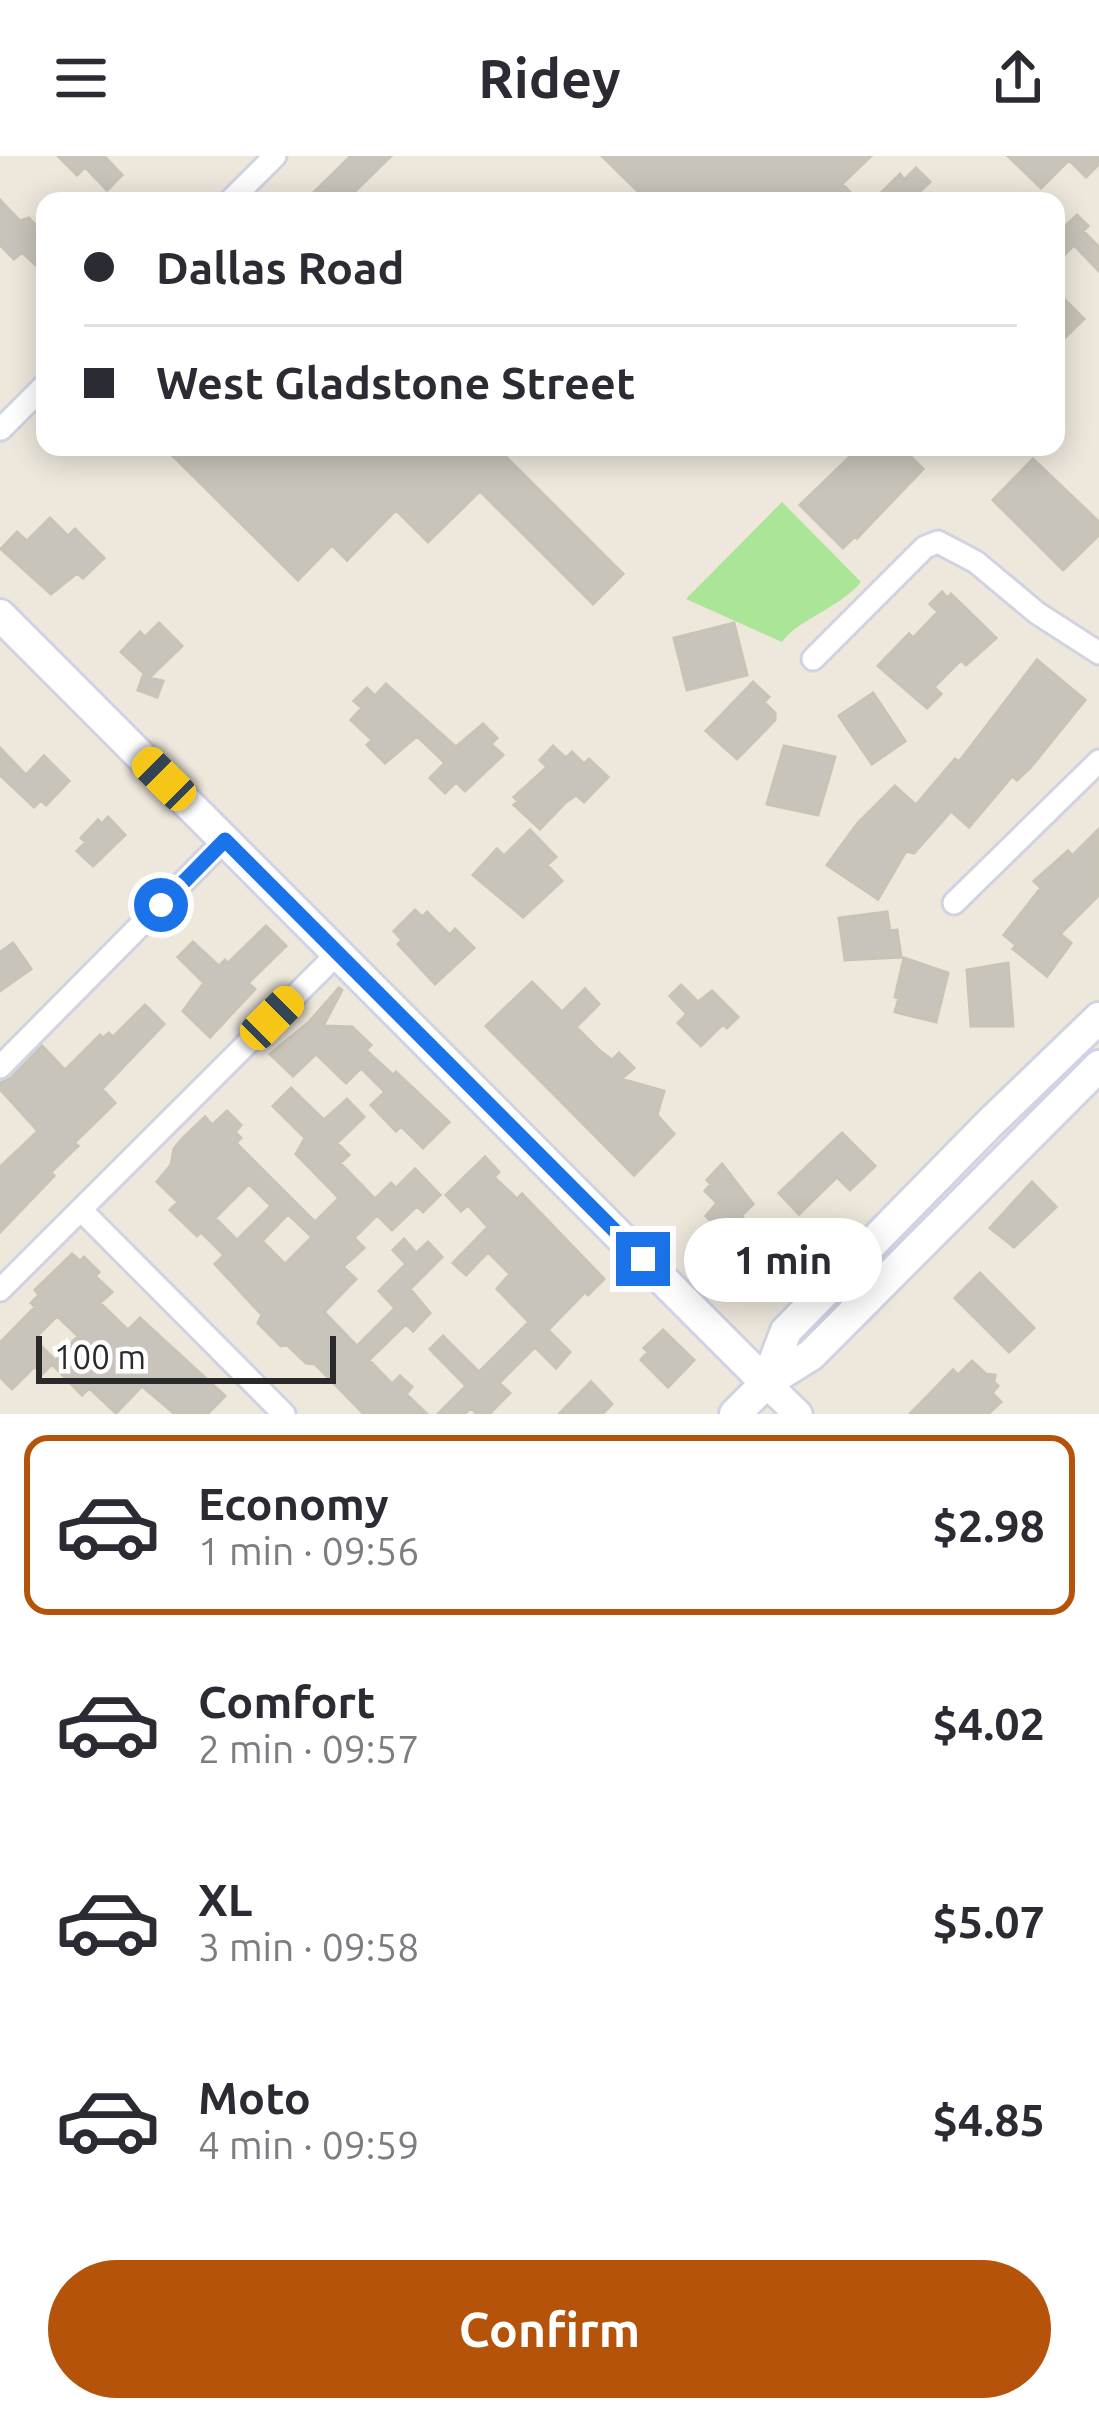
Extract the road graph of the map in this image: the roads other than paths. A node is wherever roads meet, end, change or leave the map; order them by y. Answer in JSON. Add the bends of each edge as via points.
{"nodes":[{"id":1,"x":275,"y":156,"type":"edge"},
{"id":2,"x":239,"y":192,"type":"edge"},
{"id":3,"x":36,"y":394,"type":"edge"},
{"id":4,"x":1,"y":429,"type":"edge"},
{"id":5,"x":0,"y":615,"type":"edge"},
{"id":6,"x":1099,"y":653,"type":"edge"},
{"id":7,"x":814,"y":659,"type":"dead end"},
{"id":8,"x":1099,"y":760,"type":"edge"},
{"id":9,"x":225,"y":840,"type":"junction"},
{"id":10,"x":954,"y":903,"type":"dead end"},
{"id":11,"x":338,"y":953,"type":"junction"},
{"id":12,"x":1099,"y":1018,"type":"edge"},
{"id":13,"x":1099,"y":1066,"type":"edge"},
{"id":14,"x":0,"y":1067,"type":"edge"},
{"id":15,"x":81,"y":1210,"type":"junction"},
{"id":16,"x":0,"y":1290,"type":"edge"},
{"id":17,"x":766,"y":1382,"type":"junction"},
{"id":18,"x":284,"y":1414,"type":"edge"},
{"id":19,"x":735,"y":1414,"type":"edge"},
{"id":20,"x":798,"y":1414,"type":"edge"}],
"edges":[{"from":1,"to":2,"type":"street"},
{"from":3,"to":4,"type":"street"},
{"from":5,"to":9,"type":"main road"},
{"from":6,"to":7,"type":"street","via":[[938,542]]},
{"from":8,"to":10,"type":"street"},
{"from":9,"to":11,"type":"main road"},
{"from":9,"to":14,"type":"street"},
{"from":11,"to":15,"type":"street"},
{"from":11,"to":17,"type":"main road"},
{"from":12,"to":17,"type":"main road","via":[[786,1330]]},
{"from":13,"to":17,"type":"main road","via":[[811,1355]]},
{"from":15,"to":16,"type":"street"},
{"from":15,"to":18,"type":"street"},
{"from":17,"to":19,"type":"main road"},
{"from":17,"to":20,"type":"street"}]}
